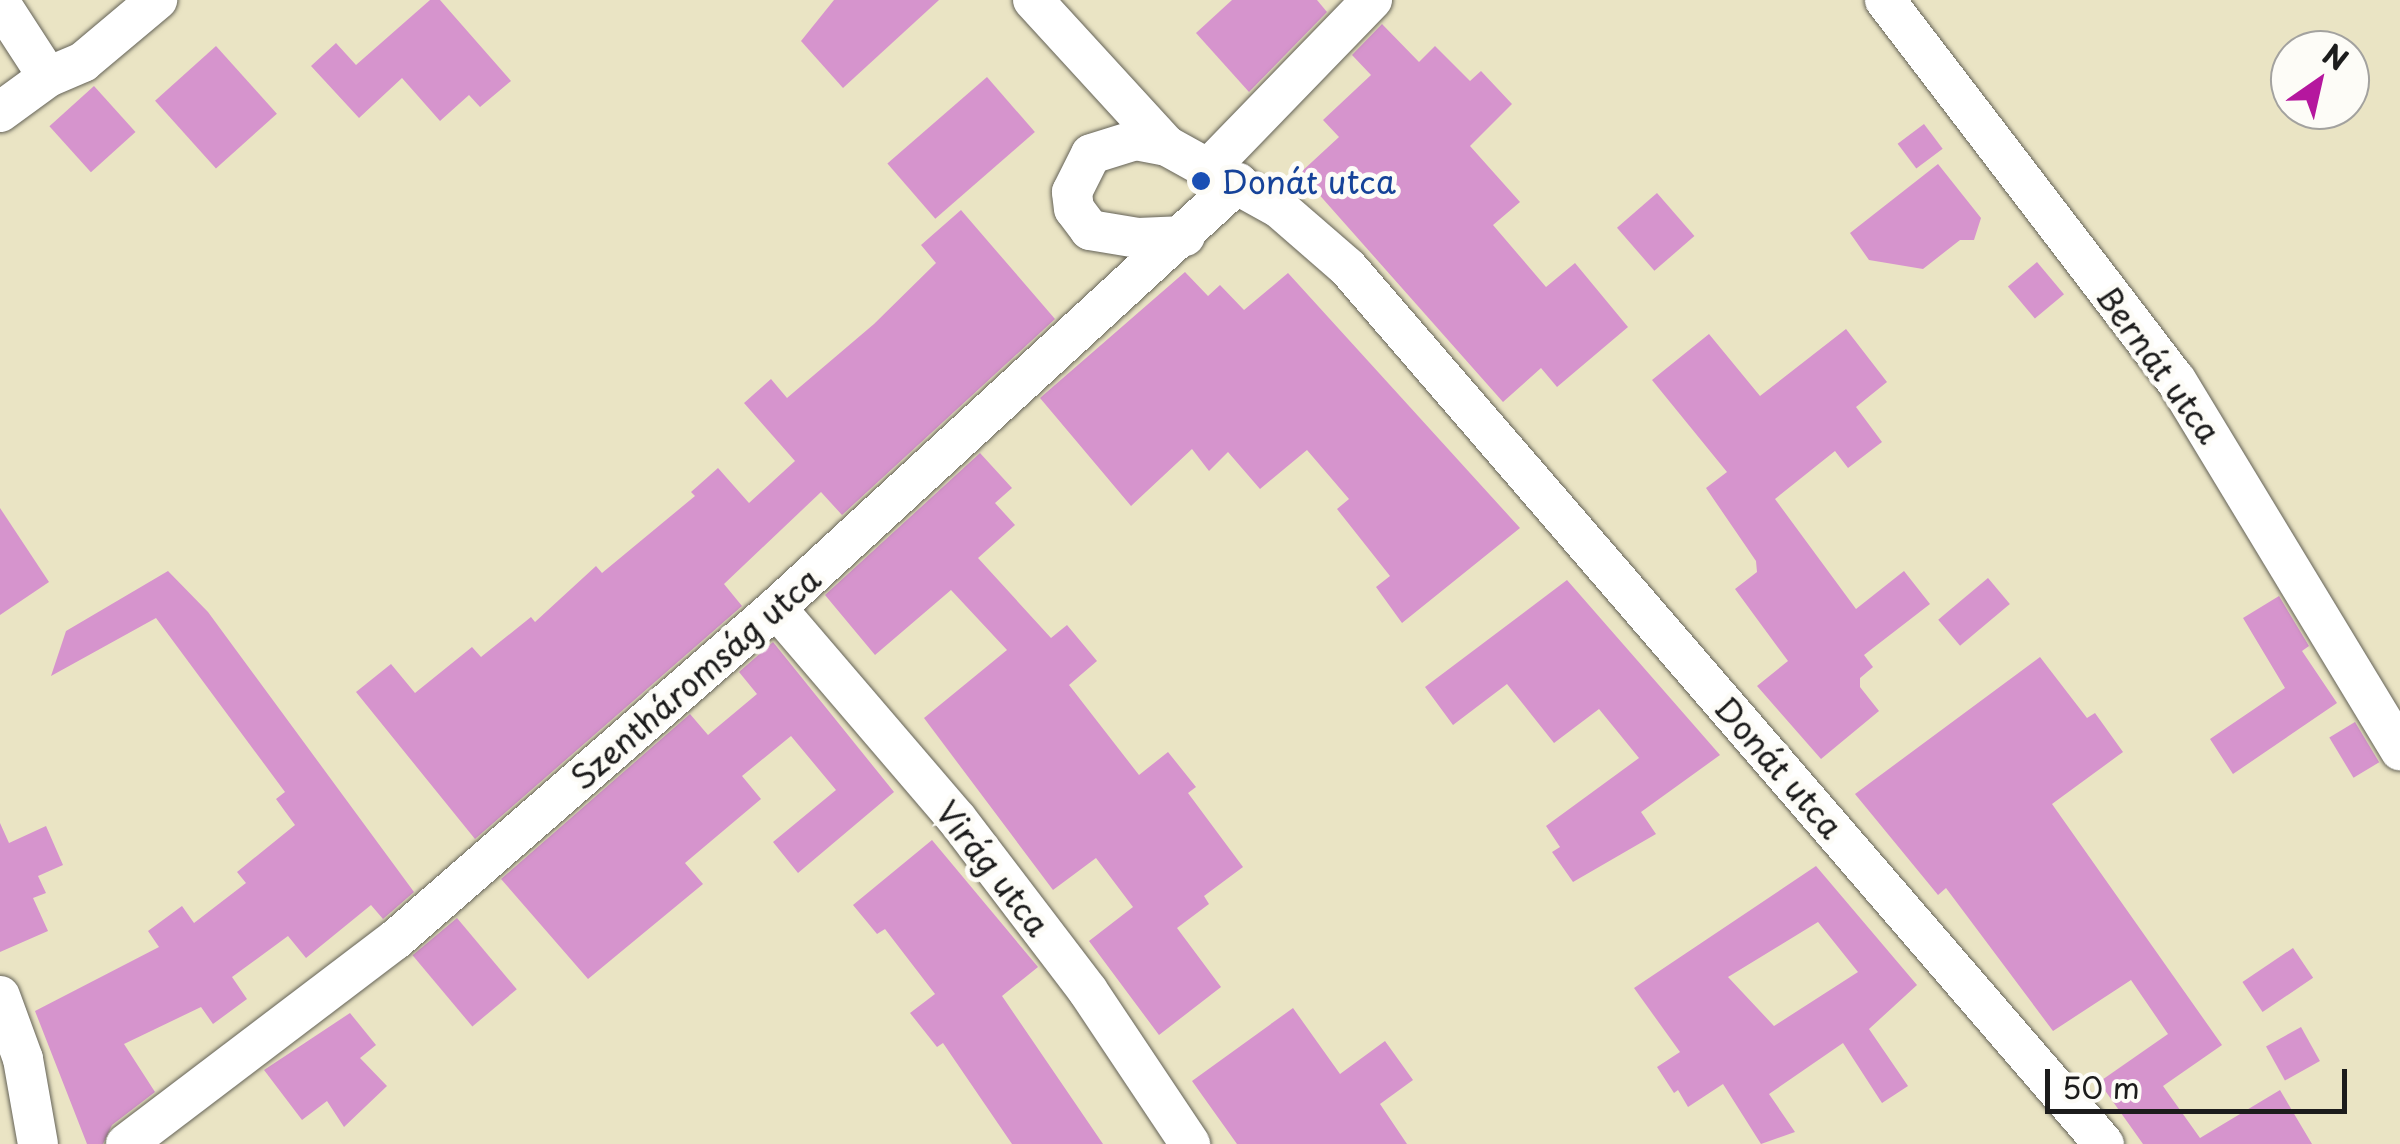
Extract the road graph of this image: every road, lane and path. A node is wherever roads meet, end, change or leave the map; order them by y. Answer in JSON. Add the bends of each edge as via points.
{"nodes":[{"id":1,"x":157,"y":0,"type":"edge"},
{"id":2,"x":1033,"y":0,"type":"edge"},
{"id":3,"x":1372,"y":0,"type":"edge"},
{"id":4,"x":1885,"y":0,"type":"edge"},
{"id":5,"x":0,"y":3,"type":"edge"},
{"id":6,"x":48,"y":77,"type":"junction"},
{"id":7,"x":0,"y":112,"type":"edge"},
{"id":8,"x":1166,"y":146,"type":"junction"},
{"id":9,"x":1224,"y":175,"type":"junction"},
{"id":10,"x":1185,"y":236,"type":"junction"},
{"id":11,"x":776,"y":608,"type":"junction"},
{"id":12,"x":2400,"y":750,"type":"edge"},
{"id":13,"x":0,"y":996,"type":"edge"},
{"id":14,"x":38,"y":1144,"type":"edge"},
{"id":15,"x":126,"y":1144,"type":"edge"},
{"id":16,"x":1190,"y":1144,"type":"edge"},
{"id":17,"x":2104,"y":1144,"type":"edge"}],
"edges":[{"from":1,"to":6,"type":"street","via":[[83,62]]},
{"from":2,"to":8,"type":"street"},
{"from":3,"to":9,"type":"street","name":"Szentháromság utca"},
{"from":4,"to":12,"type":"street","name":"Bernát utca","via":[[2176,380]]},
{"from":5,"to":6,"type":"street"},
{"from":6,"to":7,"type":"street"},
{"from":8,"to":9,"type":"street"},
{"from":8,"to":10,"type":"street","via":[[1136,140],[1091,154],[1072,192],[1074,209],[1090,230]]},
{"from":9,"to":10,"type":"street","name":"Szentháromság utca"},
{"from":9,"to":17,"type":"street","name":"Donát utca","via":[[1279,208],[1348,268]]},
{"from":10,"to":11,"type":"street","name":"Szentháromság utca"},
{"from":11,"to":15,"type":"street","name":"Szentháromság utca","via":[[395,940]]},
{"from":11,"to":16,"type":"street","name":"Virág utca","via":[[957,819],[1088,991]]},
{"from":13,"to":14,"type":"street","via":[[23,1059]]}]}
